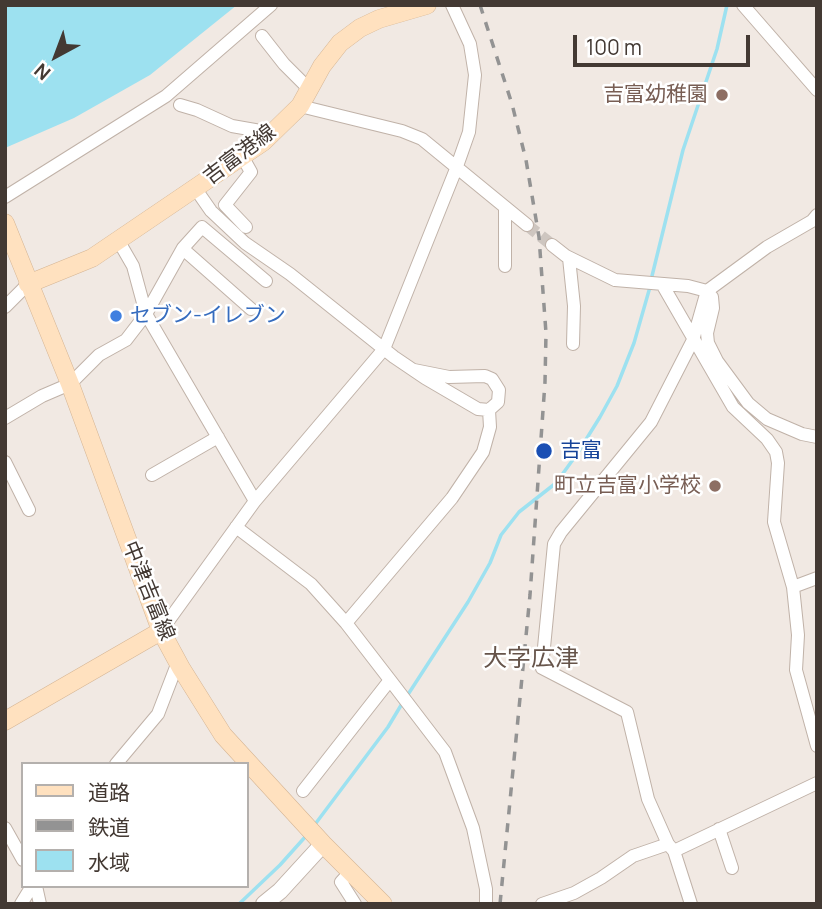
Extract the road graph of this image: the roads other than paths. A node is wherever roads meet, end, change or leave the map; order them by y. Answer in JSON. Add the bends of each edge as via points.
{"nodes":[{"id":1,"x":271,"y":5,"type":"edge"},
{"id":2,"x":427,"y":5,"type":"edge"},
{"id":3,"x":452,"y":5,"type":"edge"},
{"id":4,"x":743,"y":5,"type":"edge"},
{"id":5,"x":262,"y":36,"type":"dead end"},
{"id":6,"x":309,"y":89,"type":"junction"},
{"id":7,"x":817,"y":90,"type":"edge"},
{"id":8,"x":180,"y":106,"type":"dead end"},
{"id":9,"x":300,"y":106,"type":"junction"},
{"id":10,"x":272,"y":133,"type":"junction"},
{"id":11,"x":242,"y":156,"type":"junction"},
{"id":12,"x":456,"y":169,"type":"junction"},
{"id":13,"x":194,"y":188,"type":"junction"},
{"id":14,"x":5,"y":197,"type":"edge"},
{"id":15,"x":505,"y":208,"type":"junction"},
{"id":16,"x":817,"y":215,"type":"edge"},
{"id":17,"x":5,"y":223,"type":"edge"},
{"id":18,"x":527,"y":225,"type":"tunnel mouth"},
{"id":19,"x":246,"y":227,"type":"dead end"},
{"id":20,"x":118,"y":240,"type":"junction"},
{"id":21,"x":551,"y":245,"type":"tunnel mouth"},
{"id":22,"x":183,"y":249,"type":"junction"},
{"id":23,"x":569,"y":258,"type":"junction"},
{"id":24,"x":505,"y":266,"type":"dead end"},
{"id":25,"x":266,"y":281,"type":"dead end"},
{"id":26,"x":28,"y":284,"type":"junction"},
{"id":27,"x":662,"y":284,"type":"junction"},
{"id":28,"x":707,"y":291,"type":"junction"},
{"id":29,"x":5,"y":307,"type":"edge"},
{"id":30,"x":251,"y":309,"type":"dead end"},
{"id":31,"x":146,"y":314,"type":"junction"},
{"id":32,"x":693,"y":340,"type":"junction"},
{"id":33,"x":573,"y":344,"type":"dead end"},
{"id":34,"x":384,"y":349,"type":"junction"},
{"id":35,"x":414,"y":370,"type":"junction"},
{"id":36,"x":70,"y":384,"type":"junction"},
{"id":37,"x":489,"y":410,"type":"junction"},
{"id":38,"x":5,"y":418,"type":"edge"},
{"id":39,"x":218,"y":437,"type":"junction"},
{"id":40,"x":817,"y":437,"type":"edge"},
{"id":41,"x":5,"y":462,"type":"edge"},
{"id":42,"x":152,"y":475,"type":"dead end"},
{"id":43,"x":255,"y":501,"type":"junction"},
{"id":44,"x":29,"y":510,"type":"dead end"},
{"id":45,"x":236,"y":527,"type":"junction"},
{"id":46,"x":817,"y":578,"type":"edge"},
{"id":47,"x":793,"y":587,"type":"junction"},
{"id":48,"x":346,"y":622,"type":"junction"},
{"id":49,"x":161,"y":631,"type":"junction"},
{"id":50,"x":178,"y":662,"type":"junction"},
{"id":51,"x":390,"y":680,"type":"junction"},
{"id":52,"x":5,"y":721,"type":"edge"},
{"id":53,"x":817,"y":746,"type":"edge"},
{"id":54,"x":118,"y":762,"type":"edge"},
{"id":55,"x":248,"y":762,"type":"edge"},
{"id":56,"x":248,"y":762,"type":"edge"},
{"id":57,"x":817,"y":782,"type":"edge"},
{"id":58,"x":303,"y":791,"type":"dead end"},
{"id":59,"x":5,"y":828,"type":"edge"},
{"id":60,"x":719,"y":830,"type":"junction"},
{"id":61,"x":323,"y":844,"type":"junction"},
{"id":62,"x":671,"y":848,"type":"junction"},
{"id":63,"x":21,"y":856,"type":"edge"},
{"id":64,"x":732,"y":868,"type":"dead end"},
{"id":65,"x":351,"y":871,"type":"junction"},
{"id":66,"x":33,"y":888,"type":"edge"},
{"id":67,"x":22,"y":904,"type":"edge"},
{"id":68,"x":264,"y":904,"type":"edge"},
{"id":69,"x":355,"y":904,"type":"edge"},
{"id":70,"x":383,"y":904,"type":"edge"},
{"id":71,"x":486,"y":904,"type":"edge"},
{"id":72,"x":542,"y":904,"type":"edge"},
{"id":73,"x":691,"y":904,"type":"edge"}],
"edges":[{"from":1,"to":14,"type":"street","via":[[166,96]]},
{"from":2,"to":6,"type":"main road","name":"吉富港線","via":[[360,28],[340,43]]},
{"from":3,"to":12,"type":"street","via":[[470,44],[475,75],[469,132]]},
{"from":4,"to":7,"type":"street"},
{"from":5,"to":6,"type":"street"},
{"from":6,"to":9,"type":"main road","name":"吉富港線"},
{"from":8,"to":10,"type":"street","via":[[232,126]]},
{"from":9,"to":10,"type":"main road","name":"吉富港線"},
{"from":9,"to":12,"type":"street","via":[[422,139]]},
{"from":10,"to":11,"type":"main road","name":"吉富港線"},
{"from":11,"to":13,"type":"main road","name":"吉富港線"},
{"from":11,"to":19,"type":"street","via":[[251,172],[225,205]]},
{"from":12,"to":15,"type":"street"},
{"from":12,"to":34,"type":"street"},
{"from":13,"to":20,"type":"main road","name":"吉富港線"},
{"from":13,"to":34,"type":"street","via":[[245,243]]},
{"from":15,"to":18,"type":"street"},
{"from":15,"to":24,"type":"street"},
{"from":16,"to":28,"type":"street"},
{"from":17,"to":26,"type":"main road","name":"中津吉富線"},
{"from":20,"to":26,"type":"main road","name":"吉富港線","via":[[92,258]]},
{"from":20,"to":31,"type":"street","via":[[133,266]]},
{"from":21,"to":23,"type":"street"},
{"from":22,"to":25,"type":"street","via":[[202,227]]},
{"from":22,"to":30,"type":"street"},
{"from":22,"to":31,"type":"street"},
{"from":23,"to":27,"type":"street","via":[[615,280]]},
{"from":23,"to":33,"type":"street"},
{"from":26,"to":29,"type":"street"},
{"from":26,"to":36,"type":"main road","name":"中津吉富線"},
{"from":27,"to":28,"type":"street"},
{"from":27,"to":32,"type":"street"},
{"from":28,"to":32,"type":"street"},
{"from":28,"to":40,"type":"street","via":[[713,308],[708,343],[748,403],[767,419]]},
{"from":31,"to":36,"type":"street","via":[[126,340],[100,355]]},
{"from":31,"to":39,"type":"street"},
{"from":32,"to":47,"type":"street","via":[[733,407],[776,452],[774,523]]},
{"from":32,"to":62,"type":"street","via":[[651,422],[554,544],[542,668],[627,712],[648,799]]},
{"from":34,"to":35,"type":"street"},
{"from":34,"to":43,"type":"street"},
{"from":35,"to":37,"type":"street","via":[[470,405]]},
{"from":35,"to":37,"type":"street","via":[[492,379],[500,396]]},
{"from":36,"to":38,"type":"street"},
{"from":36,"to":49,"type":"main road","name":"中津吉富線"},
{"from":37,"to":48,"type":"street","via":[[483,452],[452,498]]},
{"from":39,"to":42,"type":"street"},
{"from":39,"to":43,"type":"street"},
{"from":41,"to":44,"type":"street"},
{"from":43,"to":45,"type":"street"},
{"from":45,"to":48,"type":"street","via":[[311,584]]},
{"from":45,"to":49,"type":"street"},
{"from":46,"to":47,"type":"street"},
{"from":47,"to":53,"type":"street","via":[[796,670]]},
{"from":48,"to":51,"type":"street"},
{"from":49,"to":50,"type":"main road","name":"中津吉富線"},
{"from":49,"to":52,"type":"main road"},
{"from":50,"to":54,"type":"street","via":[[158,713]]},
{"from":50,"to":55,"type":"main road","name":"中津吉富線","via":[[223,735]]},
{"from":51,"to":58,"type":"street"},
{"from":51,"to":71,"type":"street","via":[[445,752],[474,828]]},
{"from":56,"to":61,"type":"main road","name":"中津吉富線"},
{"from":57,"to":60,"type":"street"},
{"from":59,"to":63,"type":"street"},
{"from":60,"to":62,"type":"street"},
{"from":60,"to":64,"type":"street"},
{"from":61,"to":65,"type":"main road","name":"中津吉富線"},
{"from":61,"to":68,"type":"street"},
{"from":62,"to":72,"type":"street","via":[[633,856],[574,893]]},
{"from":62,"to":73,"type":"street"},
{"from":65,"to":69,"type":"street","via":[[341,882]]},
{"from":65,"to":70,"type":"main road","name":"中津吉富線"},
{"from":66,"to":67,"type":"street"}]}
